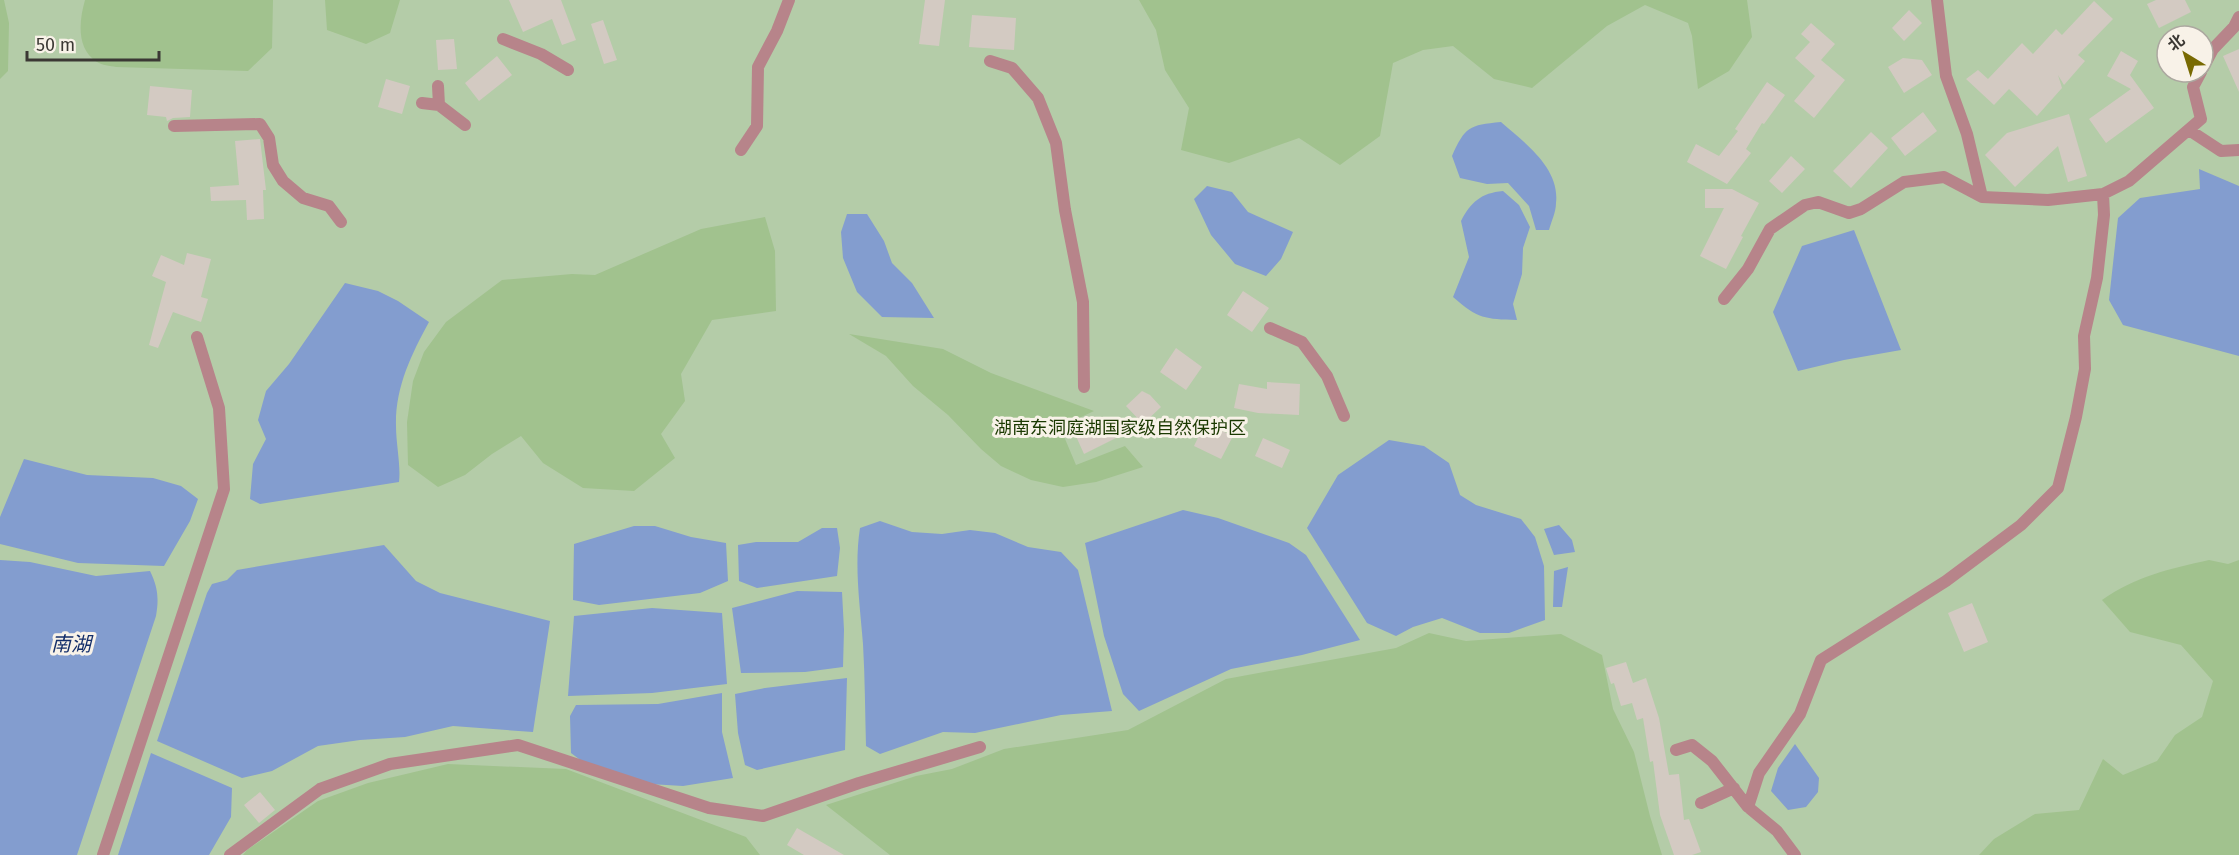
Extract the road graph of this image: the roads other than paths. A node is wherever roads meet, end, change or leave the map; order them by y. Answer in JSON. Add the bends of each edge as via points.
{"nodes":[{"id":1,"x":789,"y":0,"type":"edge"},
{"id":2,"x":1937,"y":0,"type":"edge"},
{"id":3,"x":2239,"y":17,"type":"edge"},
{"id":4,"x":503,"y":39,"type":"dead end"},
{"id":5,"x":2215,"y":47,"type":"edge"},
{"id":6,"x":990,"y":61,"type":"dead end"},
{"id":7,"x":568,"y":70,"type":"dead end"},
{"id":8,"x":2195,"y":84,"type":"edge"},
{"id":9,"x":438,"y":86,"type":"dead end"},
{"id":10,"x":422,"y":103,"type":"dead end"},
{"id":11,"x":439,"y":105,"type":"junction"},
{"id":12,"x":465,"y":125,"type":"dead end"},
{"id":13,"x":174,"y":126,"type":"dead end"},
{"id":14,"x":2188,"y":129,"type":"junction"},
{"id":15,"x":741,"y":150,"type":"dead end"},
{"id":16,"x":2239,"y":150,"type":"edge"},
{"id":17,"x":2103,"y":194,"type":"junction"},
{"id":18,"x":1982,"y":197,"type":"junction"},
{"id":19,"x":341,"y":222,"type":"dead end"},
{"id":20,"x":1724,"y":299,"type":"dead end"},
{"id":21,"x":1270,"y":328,"type":"dead end"},
{"id":22,"x":197,"y":337,"type":"dead end"},
{"id":23,"x":1084,"y":387,"type":"dead end"},
{"id":24,"x":1344,"y":416,"type":"dead end"},
{"id":25,"x":980,"y":747,"type":"dead end"},
{"id":26,"x":1676,"y":750,"type":"dead end"},
{"id":27,"x":1734,"y":788,"type":"junction"},
{"id":28,"x":1701,"y":803,"type":"dead end"},
{"id":29,"x":1748,"y":807,"type":"junction"},
{"id":30,"x":103,"y":855,"type":"edge"},
{"id":31,"x":230,"y":855,"type":"edge"},
{"id":32,"x":1795,"y":855,"type":"edge"}],
"edges":[{"from":1,"to":15,"type":"street","via":[[758,67],[757,126]]},
{"from":2,"to":18,"type":"street","via":[[1947,76],[1967,134]]},
{"from":3,"to":5,"type":"street"},
{"from":4,"to":7,"type":"street"},
{"from":6,"to":23,"type":"street","via":[[1012,68],[1038,98],[1056,143],[1083,302]]},
{"from":8,"to":14,"type":"street","via":[[2201,119]]},
{"from":9,"to":11,"type":"street"},
{"from":10,"to":11,"type":"street"},
{"from":11,"to":12,"type":"street"},
{"from":13,"to":19,"type":"street","via":[[260,124],[269,138],[273,165],[284,181],[303,198],[329,206]]},
{"from":14,"to":16,"type":"street","via":[[2221,151]]},
{"from":14,"to":17,"type":"street","via":[[2129,181]]},
{"from":17,"to":18,"type":"street","via":[[2048,200]]},
{"from":17,"to":29,"type":"street","via":[[2097,278],[2084,336],[2085,369],[2058,488],[2021,525],[1946,581],[1821,660],[1800,714],[1759,773]]},
{"from":18,"to":20,"type":"street","via":[[1944,177],[1904,182],[1849,213],[1818,202],[1805,205],[1770,229],[1748,269]]},
{"from":21,"to":24,"type":"street","via":[[1302,342],[1327,376]]},
{"from":22,"to":30,"type":"street","via":[[219,408],[224,489]]},
{"from":25,"to":31,"type":"street","via":[[763,816],[709,808],[518,745],[390,764],[320,789]]},
{"from":26,"to":27,"type":"street","via":[[1692,745],[1712,761]]},
{"from":27,"to":28,"type":"street"},
{"from":27,"to":29,"type":"street"},
{"from":29,"to":32,"type":"street","via":[[1777,831]]}]}
